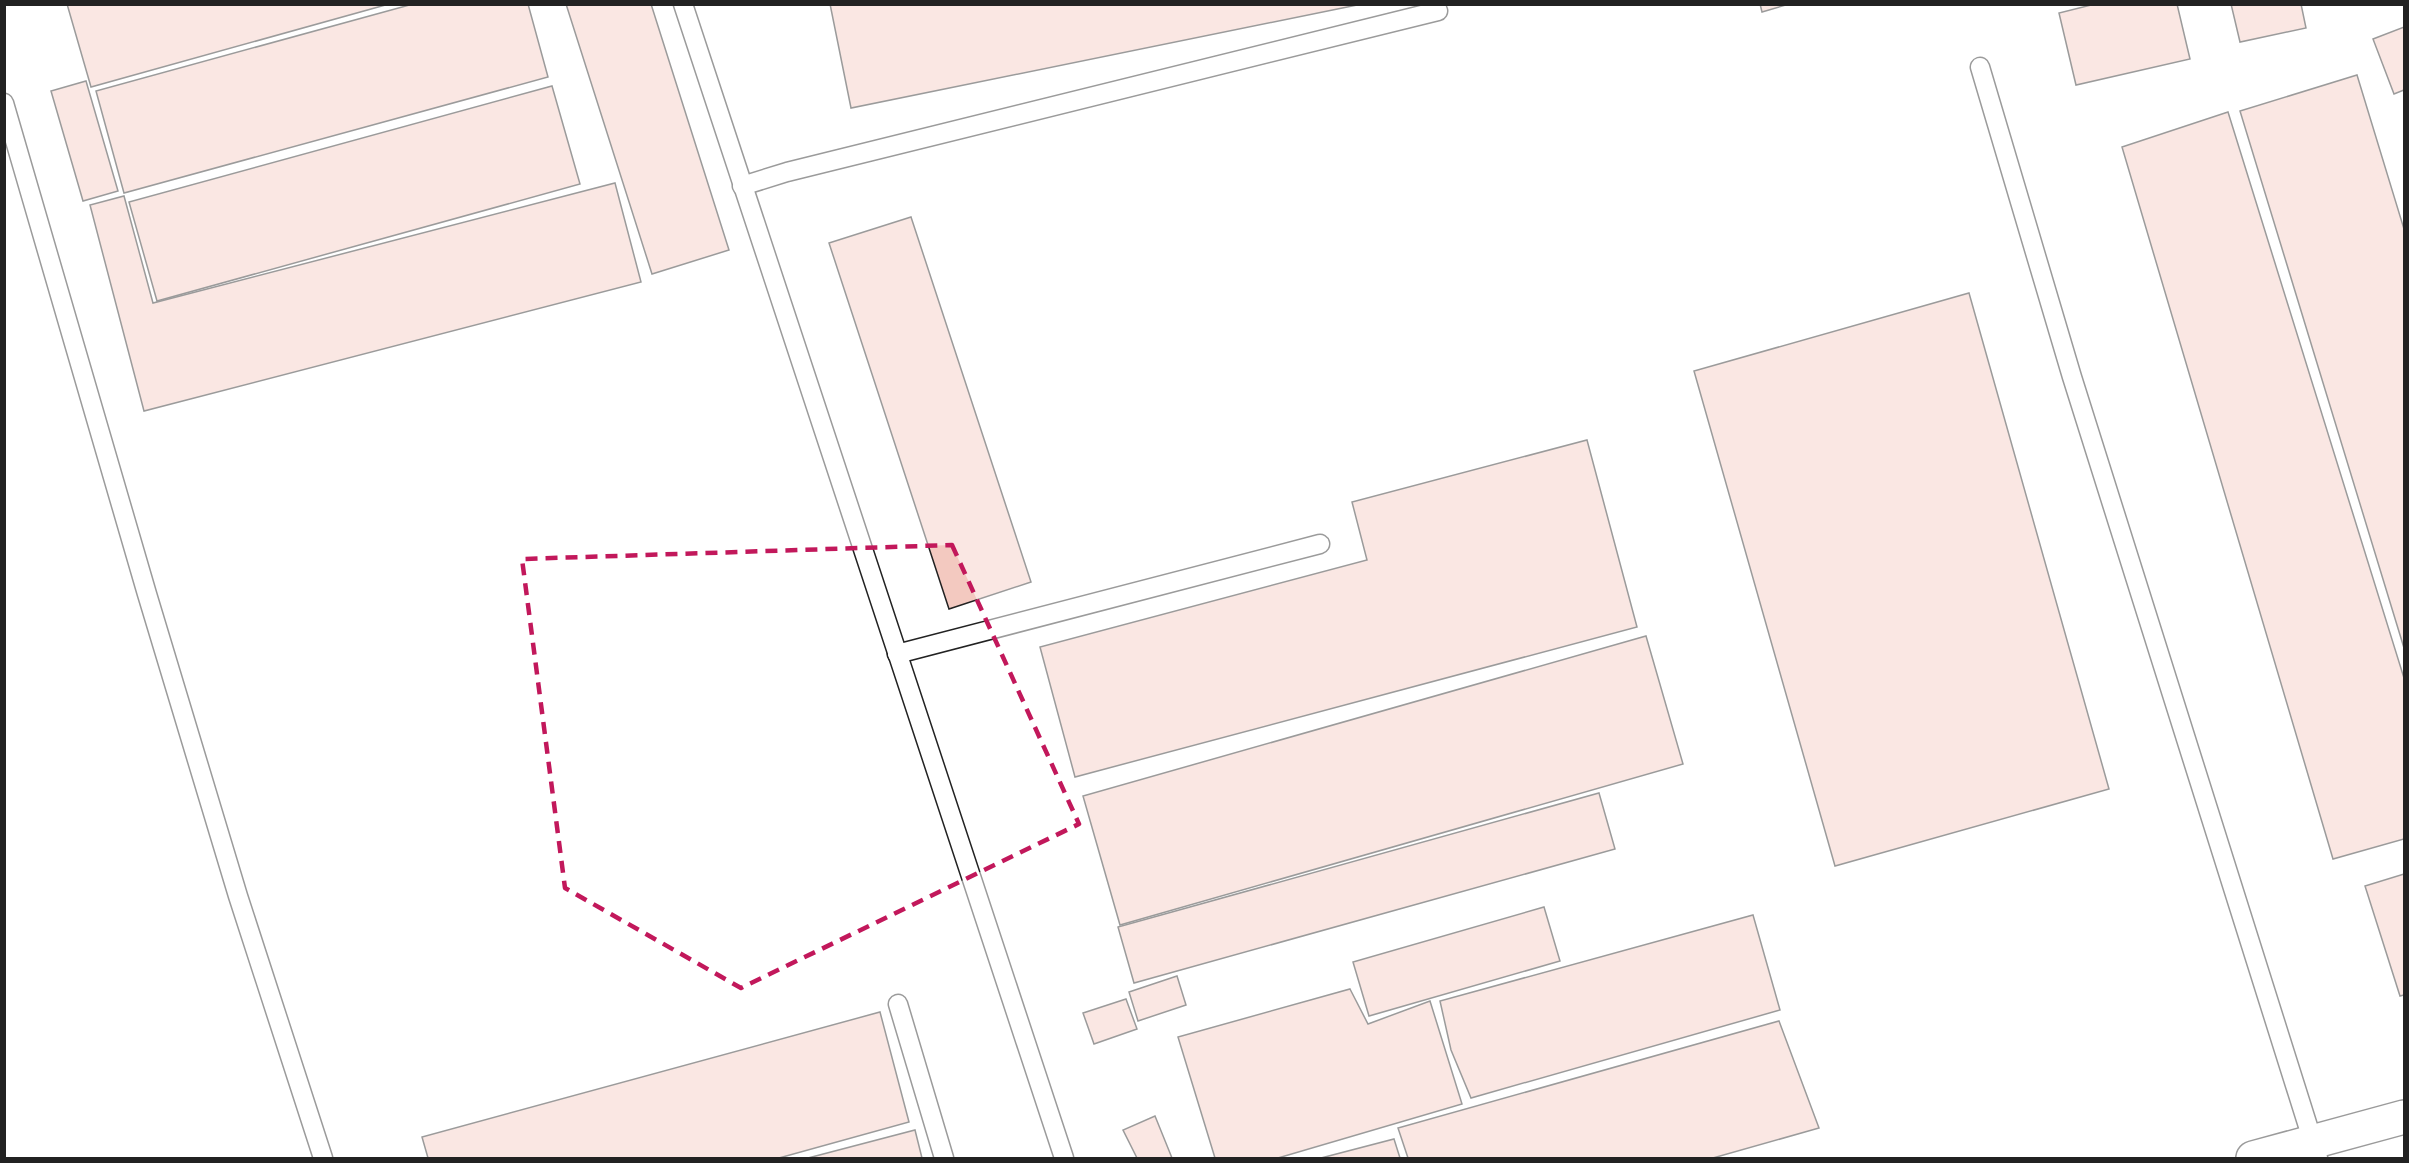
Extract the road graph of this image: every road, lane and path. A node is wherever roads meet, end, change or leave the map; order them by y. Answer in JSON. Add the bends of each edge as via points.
{"nodes":[{"id":1,"x":682,"y":4,"type":"edge"},
{"id":2,"x":1438,"y":11,"type":"dead end"},
{"id":3,"x":1980,"y":67,"type":"dead end"},
{"id":4,"x":4,"y":103,"type":"edge"},
{"id":5,"x":742,"y":186,"type":"junction"},
{"id":6,"x":1320,"y":544,"type":"dead end"},
{"id":7,"x":897,"y":654,"type":"junction"},
{"id":8,"x":898,"y":1004,"type":"dead end"},
{"id":9,"x":2404,"y":1117,"type":"edge"},
{"id":10,"x":2316,"y":1150,"type":"edge"},
{"id":11,"x":323,"y":1158,"type":"edge"},
{"id":12,"x":944,"y":1158,"type":"edge"},
{"id":13,"x":1064,"y":1158,"type":"edge"},
{"id":14,"x":2253,"y":1158,"type":"edge"}],
"edges":[{"from":1,"to":5,"type":"lane"},
{"from":2,"to":5,"type":"lane"},
{"from":3,"to":10,"type":"lane","via":[[2072,377]]},
{"from":4,"to":11,"type":"lane","via":[[150,605]]},
{"from":5,"to":7,"type":"lane"},
{"from":6,"to":7,"type":"lane"},
{"from":7,"to":13,"type":"lane"},
{"from":8,"to":12,"type":"lane"},
{"from":9,"to":10,"type":"street"},
{"from":10,"to":14,"type":"street"}]}
